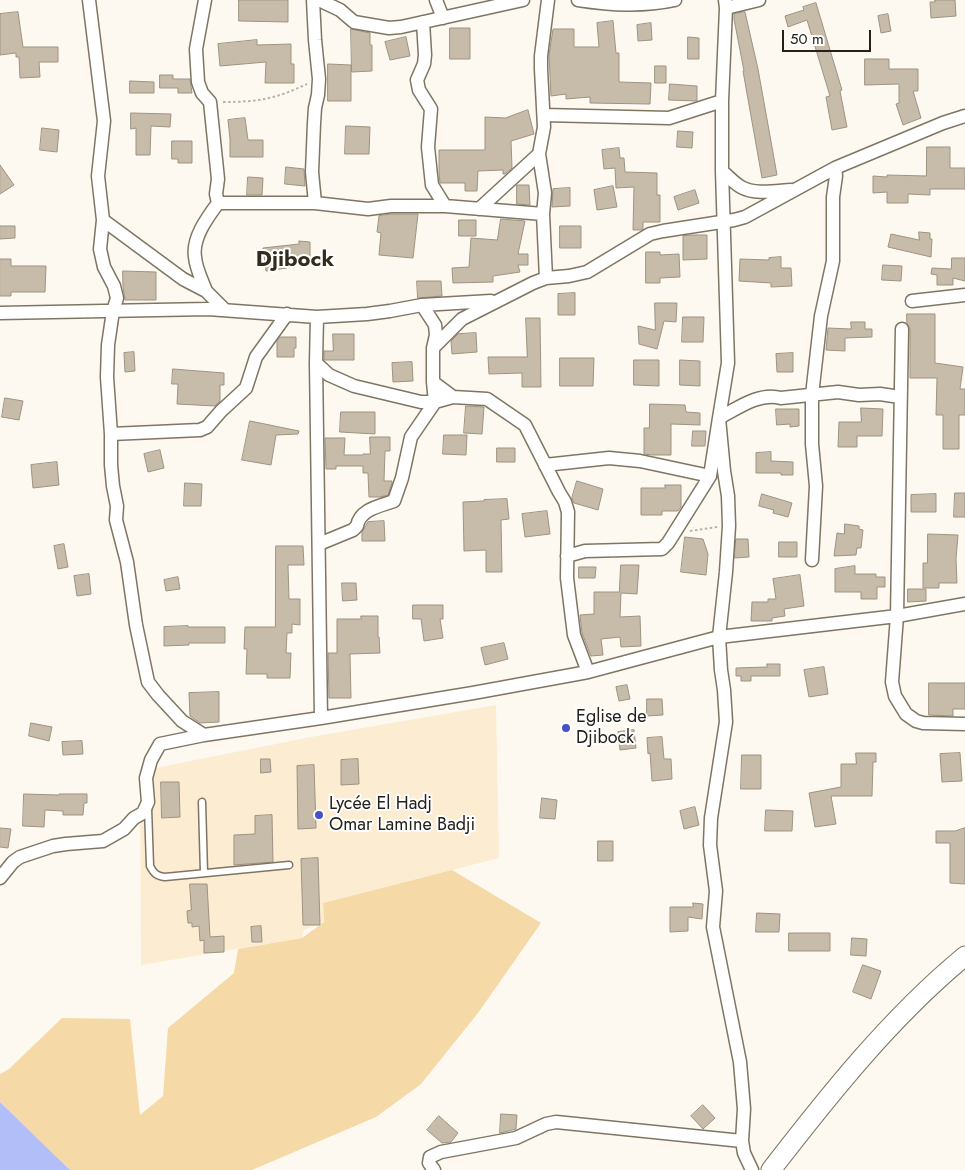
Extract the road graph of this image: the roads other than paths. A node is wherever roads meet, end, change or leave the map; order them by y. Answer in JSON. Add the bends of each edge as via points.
{"nodes":[{"id":1,"x":89,"y":0,"type":"edge"},
{"id":2,"x":205,"y":0,"type":"edge"},
{"id":3,"x":313,"y":0,"type":"edge"},
{"id":4,"x":319,"y":0,"type":"edge"},
{"id":5,"x":436,"y":0,"type":"edge"},
{"id":6,"x":523,"y":0,"type":"edge"},
{"id":7,"x":548,"y":0,"type":"edge"},
{"id":8,"x":578,"y":0,"type":"edge"},
{"id":9,"x":674,"y":0,"type":"edge"},
{"id":10,"x":759,"y":0,"type":"edge"},
{"id":11,"x":726,"y":4,"type":"edge"},
{"id":12,"x":443,"y":18,"type":"junction"},
{"id":13,"x":423,"y":22,"type":"junction"},
{"id":14,"x":722,"y":101,"type":"junction"},
{"id":15,"x":544,"y":115,"type":"junction"},
{"id":16,"x":965,"y":116,"type":"edge"},
{"id":17,"x":539,"y":154,"type":"junction"},
{"id":18,"x":835,"y":168,"type":"junction"},
{"id":19,"x":722,"y":171,"type":"junction"},
{"id":20,"x":794,"y":190,"type":"junction"},
{"id":21,"x":218,"y":203,"type":"junction"},
{"id":22,"x":315,"y":203,"type":"junction"},
{"id":23,"x":445,"y":206,"type":"junction"},
{"id":24,"x":479,"y":209,"type":"junction"},
{"id":25,"x":543,"y":214,"type":"junction"},
{"id":26,"x":103,"y":220,"type":"junction"},
{"id":27,"x":723,"y":222,"type":"junction"},
{"id":28,"x":546,"y":278,"type":"junction"},
{"id":29,"x":206,"y":291,"type":"junction"},
{"id":30,"x":965,"y":295,"type":"edge"},
{"id":31,"x":912,"y":300,"type":"dead end"},
{"id":32,"x":496,"y":301,"type":"junction"},
{"id":33,"x":422,"y":305,"type":"junction"},
{"id":34,"x":225,"y":310,"type":"junction"},
{"id":35,"x":113,"y":311,"type":"junction"},
{"id":36,"x":0,"y":313,"type":"edge"},
{"id":37,"x":287,"y":314,"type":"junction"},
{"id":38,"x":317,"y":317,"type":"junction"},
{"id":39,"x":902,"y":330,"type":"dead end"},
{"id":40,"x":433,"y":348,"type":"junction"},
{"id":41,"x":316,"y":363,"type":"junction"},
{"id":42,"x":433,"y":382,"type":"junction"},
{"id":43,"x":812,"y":395,"type":"junction"},
{"id":44,"x":454,"y":397,"type":"junction"},
{"id":45,"x":900,"y":397,"type":"junction"},
{"id":46,"x":434,"y":402,"type":"junction"},
{"id":47,"x":719,"y":418,"type":"junction"},
{"id":48,"x":111,"y":434,"type":"junction"},
{"id":49,"x":545,"y":465,"type":"junction"},
{"id":50,"x":710,"y":476,"type":"junction"},
{"id":51,"x":319,"y":544,"type":"junction"},
{"id":52,"x":567,"y":556,"type":"junction"},
{"id":53,"x":812,"y":560,"type":"dead end"},
{"id":54,"x":965,"y":604,"type":"edge"},
{"id":55,"x":897,"y":616,"type":"junction"},
{"id":56,"x":719,"y":637,"type":"junction"},
{"id":57,"x":588,"y":672,"type":"junction"},
{"id":58,"x":321,"y":718,"type":"junction"},
{"id":59,"x":965,"y":724,"type":"edge"},
{"id":60,"x":204,"y":735,"type":"junction"},
{"id":61,"x":148,"y":802,"type":"junction"},
{"id":62,"x":202,"y":802,"type":"dead end"},
{"id":63,"x":289,"y":865,"type":"dead end"},
{"id":64,"x":204,"y":873,"type":"junction"},
{"id":65,"x":0,"y":878,"type":"edge"},
{"id":66,"x":965,"y":956,"type":"edge"},
{"id":67,"x":742,"y":1141,"type":"junction"},
{"id":68,"x":434,"y":1170,"type":"edge"},
{"id":69,"x":752,"y":1170,"type":"edge"},
{"id":70,"x":771,"y":1170,"type":"edge"}],
"edges":[{"from":1,"to":26,"type":"street","via":[[104,121],[98,176]]},
{"from":2,"to":21,"type":"street","via":[[196,49],[198,82],[210,102]]},
{"from":3,"to":22,"type":"street","via":[[319,79],[312,172]]},
{"from":4,"to":13,"type":"street","via":[[340,10],[354,22],[389,28]]},
{"from":5,"to":12,"type":"street"},
{"from":6,"to":12,"type":"street"},
{"from":7,"to":15,"type":"street","via":[[541,56]]},
{"from":8,"to":9,"type":"street","via":[[639,5]]},
{"from":10,"to":11,"type":"street"},
{"from":11,"to":14,"type":"street"},
{"from":12,"to":13,"type":"street"},
{"from":13,"to":23,"type":"street","via":[[425,55],[418,85],[430,110],[428,147],[432,185]]},
{"from":14,"to":15,"type":"street","via":[[669,118]]},
{"from":14,"to":19,"type":"street"},
{"from":15,"to":17,"type":"street"},
{"from":16,"to":18,"type":"street"},
{"from":17,"to":24,"type":"street"},
{"from":17,"to":25,"type":"street","via":[[545,193]]},
{"from":18,"to":20,"type":"street"},
{"from":18,"to":43,"type":"street","via":[[833,260],[821,316]]},
{"from":19,"to":20,"type":"street","via":[[748,190]]},
{"from":19,"to":27,"type":"street"},
{"from":20,"to":27,"type":"street","via":[[745,217]]},
{"from":21,"to":22,"type":"street"},
{"from":21,"to":29,"type":"street","via":[[206,219],[195,244],[194,256]]},
{"from":22,"to":23,"type":"street","via":[[368,209]]},
{"from":23,"to":24,"type":"street"},
{"from":24,"to":25,"type":"street"},
{"from":25,"to":28,"type":"street"},
{"from":26,"to":29,"type":"street","via":[[183,279]]},
{"from":26,"to":35,"type":"street","via":[[100,249],[117,298]]},
{"from":27,"to":28,"type":"street","via":[[650,234],[587,272]]},
{"from":27,"to":47,"type":"street","via":[[728,363]]},
{"from":28,"to":32,"type":"street"},
{"from":29,"to":34,"type":"street"},
{"from":30,"to":31,"type":"street"},
{"from":32,"to":33,"type":"street"},
{"from":32,"to":40,"type":"street","via":[[462,319]]},
{"from":33,"to":38,"type":"street","via":[[375,313]]},
{"from":33,"to":40,"type":"street","via":[[435,325]]},
{"from":34,"to":35,"type":"street"},
{"from":34,"to":37,"type":"street"},
{"from":35,"to":36,"type":"street"},
{"from":35,"to":48,"type":"street","via":[[107,377]]},
{"from":37,"to":38,"type":"street"},
{"from":37,"to":48,"type":"street","via":[[256,357],[246,388],[207,427]]},
{"from":38,"to":41,"type":"street"},
{"from":39,"to":45,"type":"street"},
{"from":40,"to":42,"type":"street"},
{"from":41,"to":46,"type":"street","via":[[329,375],[354,386],[421,402]]},
{"from":41,"to":51,"type":"street"},
{"from":42,"to":44,"type":"street"},
{"from":42,"to":46,"type":"street"},
{"from":43,"to":45,"type":"street","via":[[838,392]]},
{"from":43,"to":47,"type":"street","via":[[754,399]]},
{"from":43,"to":53,"type":"street","via":[[816,486]]},
{"from":44,"to":46,"type":"street"},
{"from":44,"to":49,"type":"street","via":[[487,399],[525,425]]},
{"from":45,"to":55,"type":"street"},
{"from":46,"to":51,"type":"street","via":[[411,437],[394,501],[370,509],[353,530]]},
{"from":47,"to":50,"type":"street"},
{"from":47,"to":56,"type":"street","via":[[729,526]]},
{"from":48,"to":60,"type":"street","via":[[116,520],[148,682],[182,721]]},
{"from":49,"to":50,"type":"street","via":[[609,458]]},
{"from":49,"to":52,"type":"street","via":[[568,512]]},
{"from":50,"to":52,"type":"street","via":[[662,549],[585,552]]},
{"from":51,"to":58,"type":"street"},
{"from":52,"to":57,"type":"street","via":[[566,578],[574,635]]},
{"from":54,"to":55,"type":"street"},
{"from":55,"to":56,"type":"street"},
{"from":55,"to":59,"type":"street","via":[[892,682],[895,696],[906,714],[923,724]]},
{"from":56,"to":57,"type":"street"},
{"from":56,"to":67,"type":"street","via":[[726,722],[711,818],[710,845],[716,891],[713,927],[740,1062],[744,1109]]},
{"from":57,"to":58,"type":"street"},
{"from":58,"to":60,"type":"street"},
{"from":60,"to":61,"type":"street","via":[[160,744],[150,760],[146,778]]},
{"from":61,"to":64,"type":"lane","via":[[150,866],[153,872],[165,877]]},
{"from":61,"to":65,"type":"street","via":[[124,829],[103,841],[53,846],[20,857]]},
{"from":62,"to":64,"type":"lane"},
{"from":63,"to":64,"type":"lane"},
{"from":66,"to":70,"type":"main road","via":[[895,1022],[846,1076]]},
{"from":67,"to":68,"type":"street","via":[[556,1122],[516,1138],[441,1152],[430,1157],[429,1163]]},
{"from":67,"to":69,"type":"street"}]}
